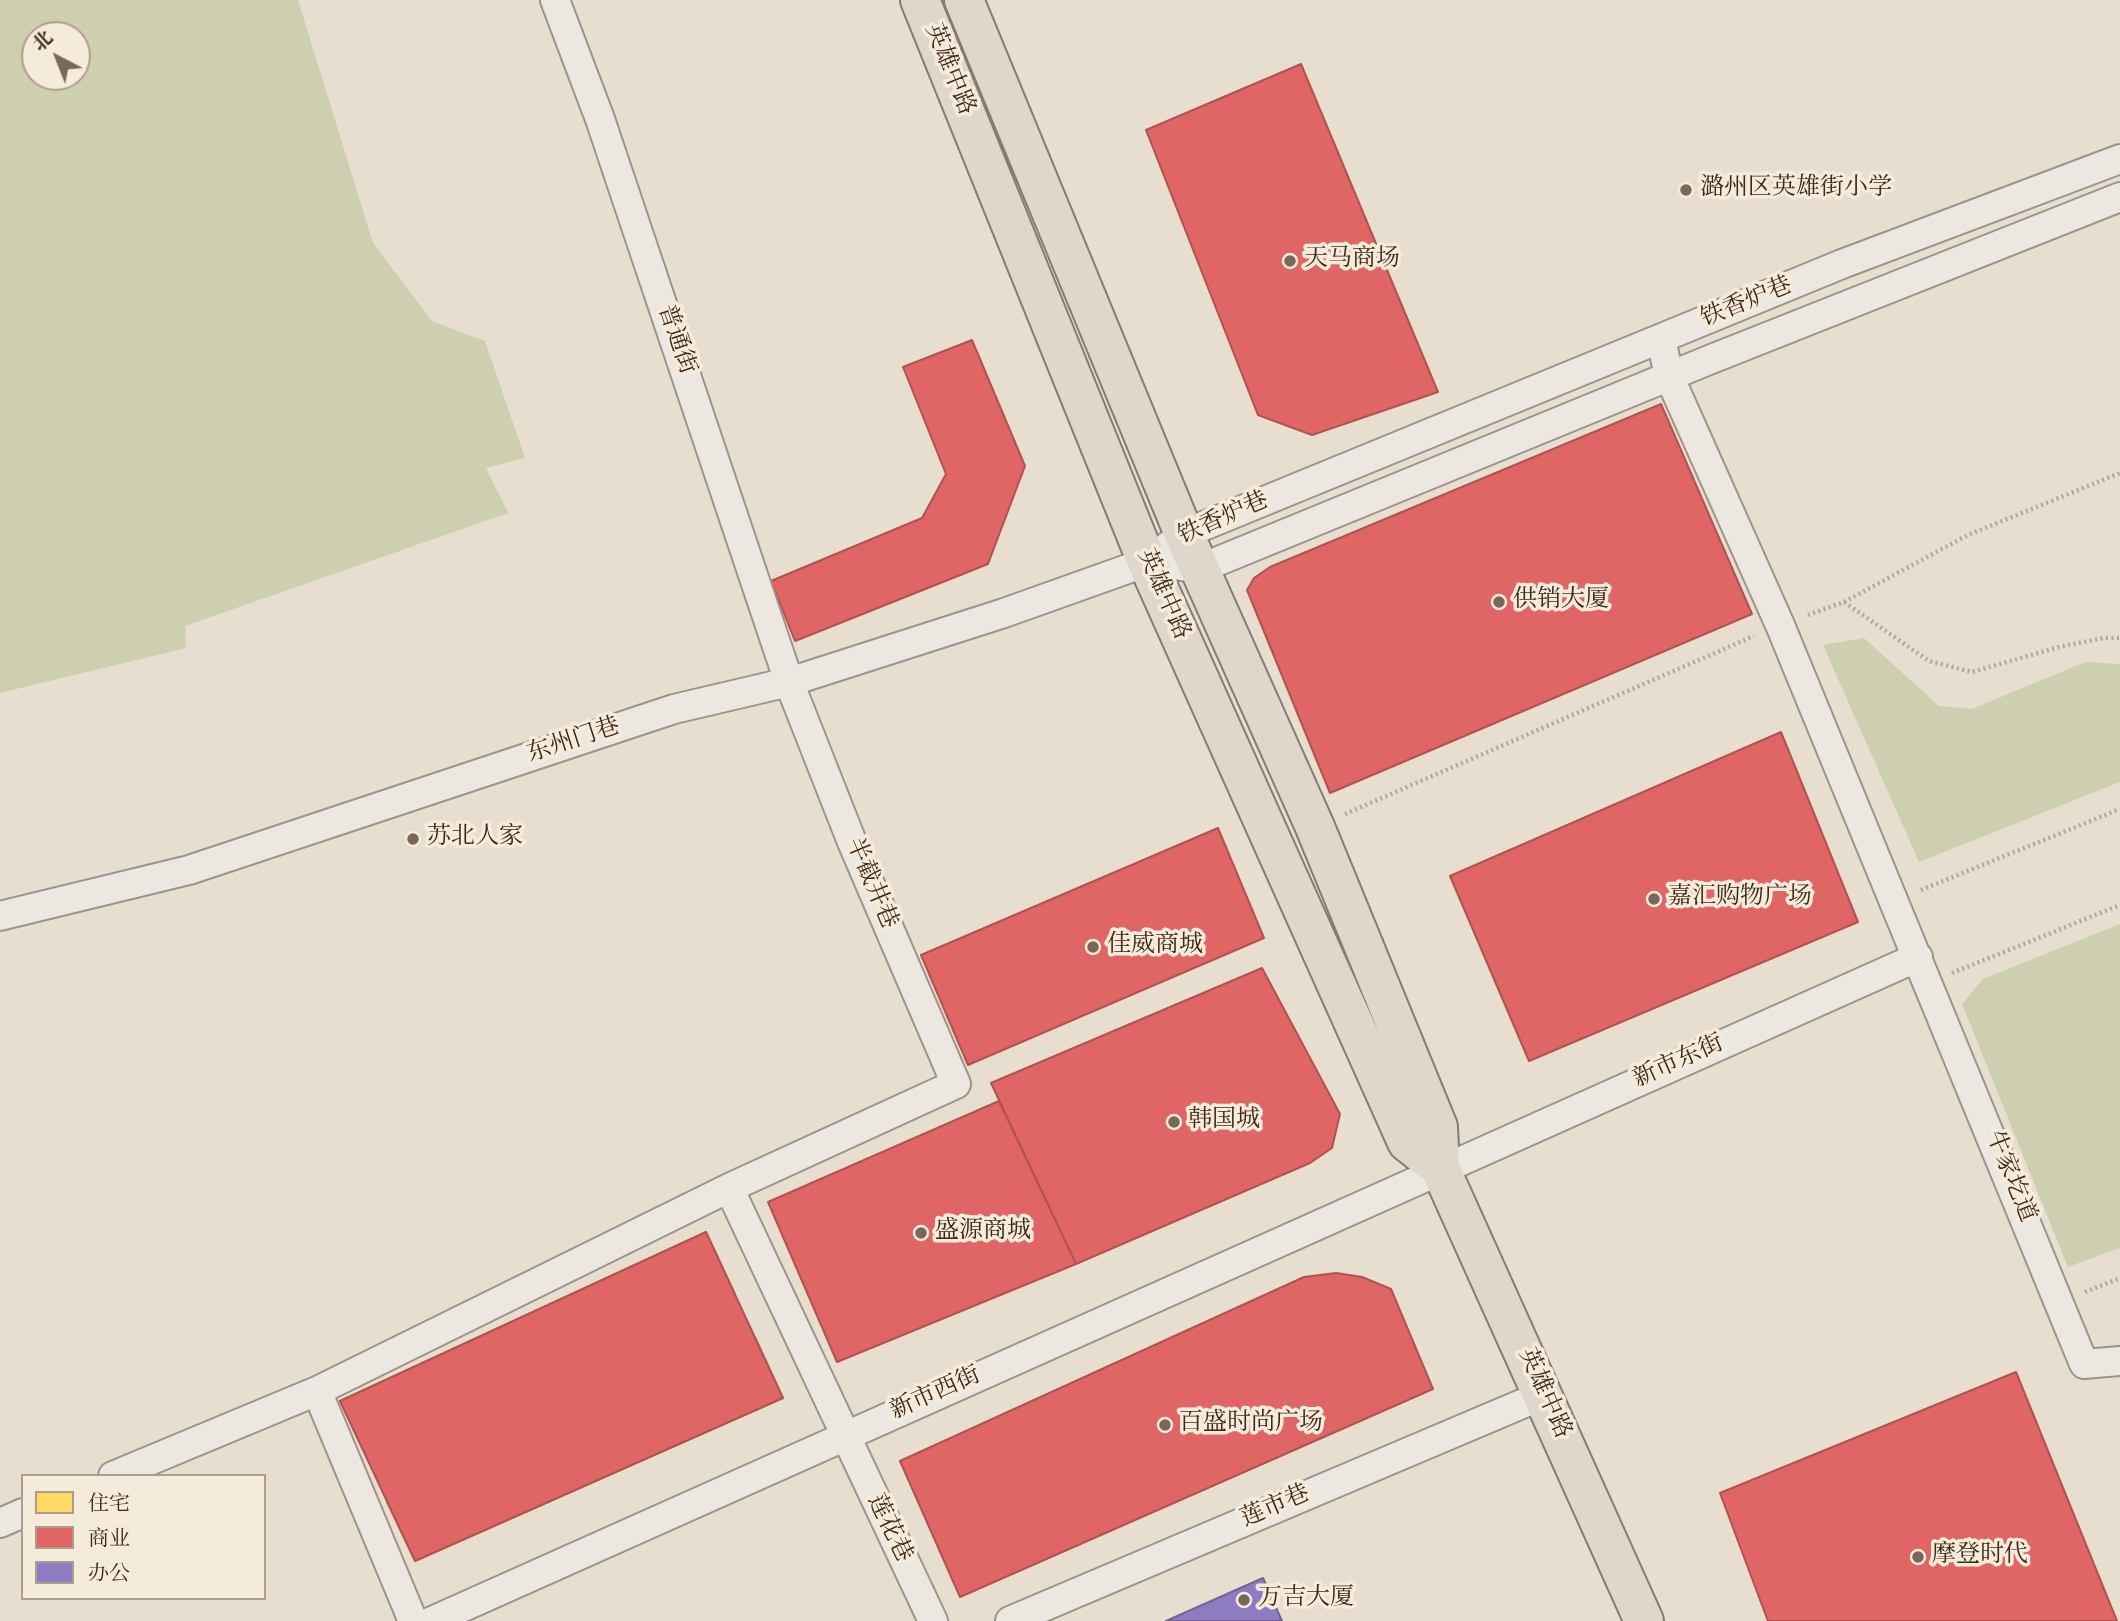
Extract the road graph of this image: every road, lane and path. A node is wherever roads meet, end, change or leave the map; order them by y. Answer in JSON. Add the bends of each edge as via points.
{"nodes":[{"id":1,"x":555,"y":0,"type":"edge"},
{"id":2,"x":920,"y":0,"type":"edge"},
{"id":3,"x":964,"y":0,"type":"edge"},
{"id":4,"x":2120,"y":159,"type":"edge"},
{"id":5,"x":2120,"y":197,"type":"edge"},
{"id":6,"x":1661,"y":339,"type":"junction"},
{"id":7,"x":1670,"y":376,"type":"junction"},
{"id":8,"x":2120,"y":473,"type":"edge"},
{"id":9,"x":1184,"y":534,"type":"junction"},
{"id":10,"x":1147,"y":562,"type":"junction"},
{"id":11,"x":1199,"y":569,"type":"junction"},
{"id":12,"x":1844,"y":601,"type":"junction"},
{"id":13,"x":1780,"y":625,"type":"junction"},
{"id":14,"x":2120,"y":638,"type":"edge"},
{"id":15,"x":789,"y":681,"type":"junction"},
{"id":16,"x":2120,"y":809,"type":"edge"},
{"id":17,"x":1315,"y":827,"type":"junction"},
{"id":18,"x":1894,"y":901,"type":"junction"},
{"id":19,"x":2120,"y":905,"type":"edge"},
{"id":20,"x":0,"y":916,"type":"edge"},
{"id":21,"x":1918,"y":957,"type":"junction"},
{"id":22,"x":1929,"y":983,"type":"junction"},
{"id":23,"x":1440,"y":1168,"type":"junction"},
{"id":24,"x":729,"y":1188,"type":"junction"},
{"id":25,"x":2120,"y":1278,"type":"edge"},
{"id":26,"x":2060,"y":1301,"type":"junction"},
{"id":27,"x":2120,"y":1360,"type":"edge"},
{"id":28,"x":317,"y":1391,"type":"junction"},
{"id":29,"x":1543,"y":1395,"type":"junction"},
{"id":30,"x":844,"y":1436,"type":"junction"},
{"id":31,"x":118,"y":1474,"type":"edge"},
{"id":32,"x":21,"y":1514,"type":"edge"},
{"id":33,"x":0,"y":1523,"type":"edge"},
{"id":34,"x":413,"y":1621,"type":"edge"},
{"id":35,"x":432,"y":1621,"type":"edge"},
{"id":36,"x":933,"y":1621,"type":"edge"},
{"id":37,"x":1010,"y":1621,"type":"edge"},
{"id":38,"x":1644,"y":1621,"type":"edge"}],
"edges":[{"from":1,"to":15,"type":"street","name":"普通街","via":[[600,119]]},
{"from":2,"to":10,"type":"main road","name":"英雄中路"},
{"from":3,"to":9,"type":"main road","name":"英雄中路"},
{"from":4,"to":6,"type":"street","name":"铁香炉巷","via":[[1842,264]]},
{"from":5,"to":7,"type":"street","name":"铁香炉巷"},
{"from":6,"to":7,"type":"street","name":"牛家圪道"},
{"from":6,"to":9,"type":"street","name":"铁香炉巷"},
{"from":7,"to":11,"type":"street","name":"铁香炉巷"},
{"from":7,"to":13,"type":"street","name":"牛家圪道"},
{"from":8,"to":12,"type":"path","via":[[1968,535]]},
{"from":9,"to":10,"type":"street","name":"铁香炉巷"},
{"from":9,"to":11,"type":"main road","name":"英雄中路"},
{"from":10,"to":11,"type":"street","name":"铁香炉巷"},
{"from":10,"to":15,"type":"street","name":"东州门巷"},
{"from":10,"to":23,"type":"main road","name":"英雄中路","via":[[1406,1142]]},
{"from":11,"to":17,"type":"main road","name":"英雄中路"},
{"from":12,"to":13,"type":"path"},
{"from":12,"to":14,"type":"path","via":[[1929,661],[1972,673],[2059,647]]},
{"from":13,"to":17,"type":"path"},
{"from":13,"to":18,"type":"street","name":"牛家圪道"},
{"from":15,"to":20,"type":"street","name":"东州门巷","via":[[674,709],[188,870]]},
{"from":15,"to":24,"type":"street","name":"半截井巷","via":[[956,1084]]},
{"from":16,"to":18,"type":"path"},
{"from":17,"to":23,"type":"main road","name":"英雄中路","via":[[1438,1127]]},
{"from":18,"to":21,"type":"street","name":"牛家圪道"},
{"from":19,"to":22,"type":"path"},
{"from":21,"to":22,"type":"street","name":"牛家圪道"},
{"from":21,"to":23,"type":"street","name":"新市东街"},
{"from":22,"to":26,"type":"street","name":"牛家圪道"},
{"from":23,"to":29,"type":"main road","name":"英雄中路"},
{"from":23,"to":30,"type":"street","name":"新市西街"},
{"from":24,"to":28,"type":"street"},
{"from":24,"to":30,"type":"street","name":"莲花巷"},
{"from":25,"to":26,"type":"path"},
{"from":26,"to":27,"type":"street","name":"牛家圪道","via":[[2084,1364]]},
{"from":28,"to":31,"type":"street"},
{"from":28,"to":34,"type":"street"},
{"from":29,"to":37,"type":"street","name":"莲市巷"},
{"from":29,"to":38,"type":"main road","name":"英雄中路"},
{"from":30,"to":35,"type":"street","name":"新市西街"},
{"from":30,"to":36,"type":"street","name":"莲花巷"},
{"from":32,"to":33,"type":"street"}]}
